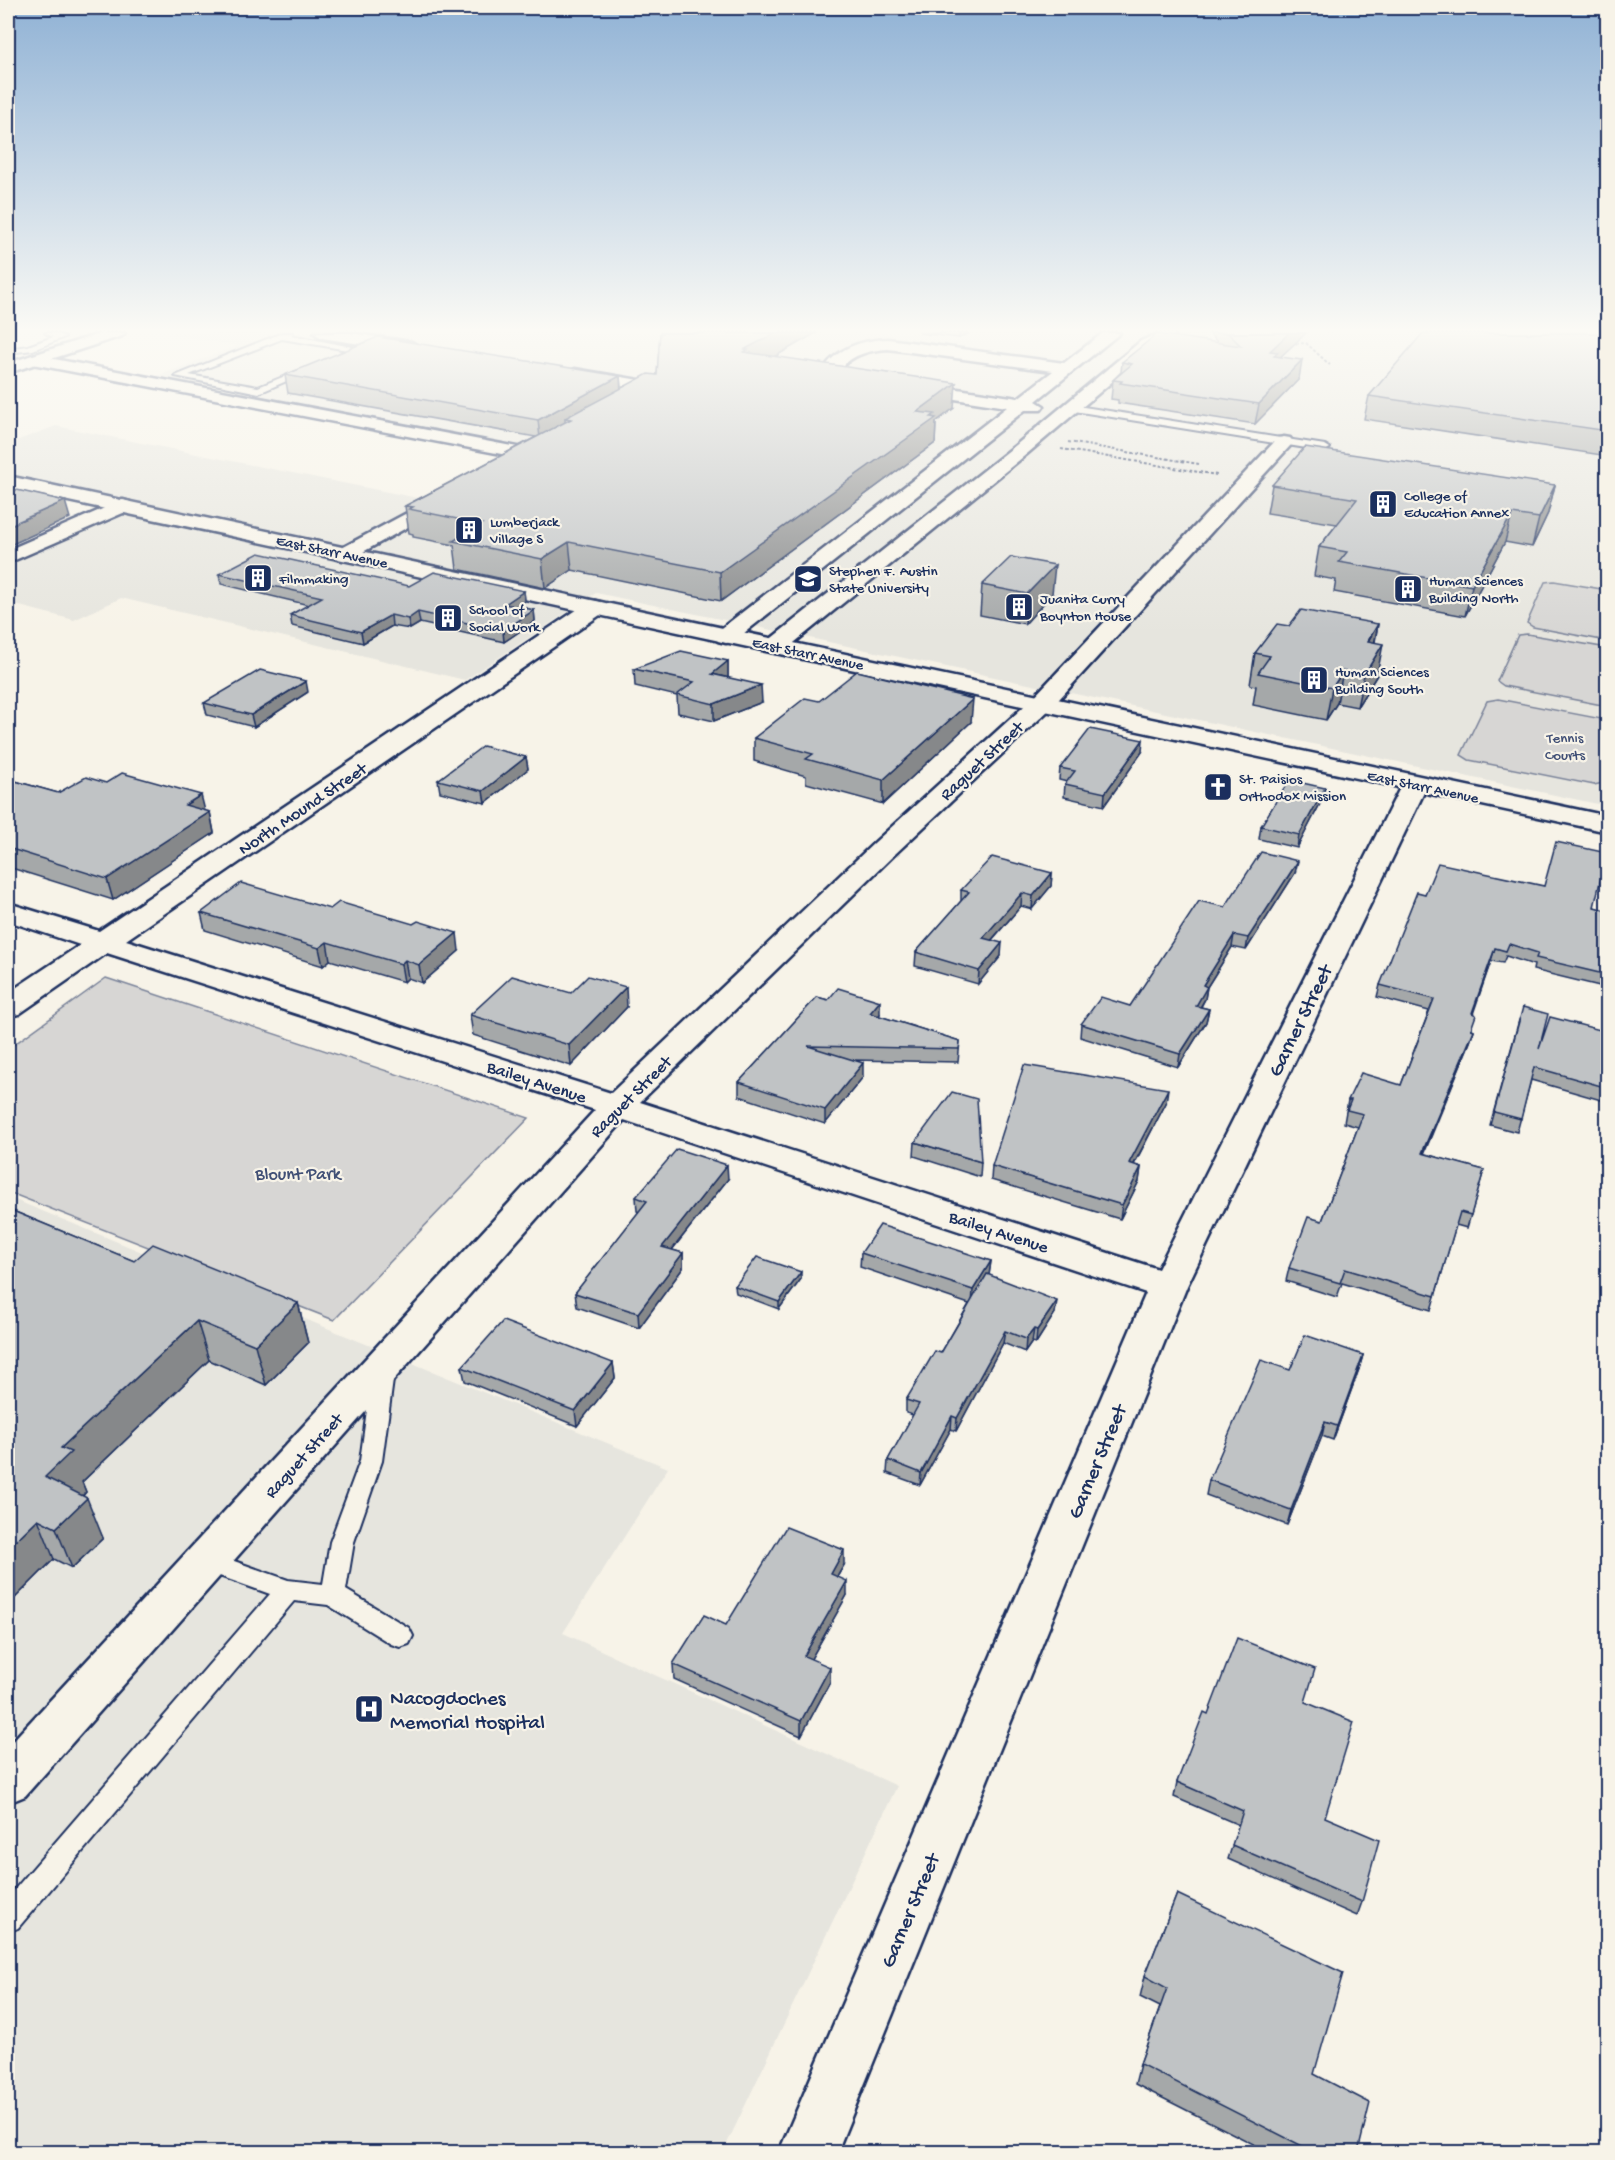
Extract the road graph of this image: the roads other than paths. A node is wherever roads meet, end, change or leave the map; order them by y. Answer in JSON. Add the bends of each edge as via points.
{"nodes":[{"id":1,"x":442,"y":434,"type":"edge"},
{"id":2,"x":985,"y":434,"type":"edge"},
{"id":3,"x":1039,"y":434,"type":"edge"},
{"id":4,"x":1231,"y":434,"type":"edge"},
{"id":5,"x":1284,"y":442,"type":"junction"},
{"id":6,"x":1325,"y":448,"type":"edge"},
{"id":7,"x":507,"y":465,"type":"edge"},
{"id":8,"x":8,"y":482,"type":"edge"},
{"id":9,"x":467,"y":487,"type":"edge"},
{"id":10,"x":123,"y":506,"type":"junction"},
{"id":11,"x":345,"y":554,"type":"junction"},
{"id":12,"x":8,"y":557,"type":"edge"},
{"id":13,"x":595,"y":608,"type":"junction"},
{"id":14,"x":726,"y":636,"type":"junction"},
{"id":15,"x":776,"y":646,"type":"junction"},
{"id":16,"x":1041,"y":704,"type":"junction"},
{"id":17,"x":1415,"y":784,"type":"junction"},
{"id":18,"x":1608,"y":824,"type":"edge"},
{"id":19,"x":8,"y":912,"type":"edge"},
{"id":20,"x":104,"y":943,"type":"junction"},
{"id":21,"x":8,"y":1007,"type":"edge"},
{"id":22,"x":617,"y":1106,"type":"junction"},
{"id":23,"x":1168,"y":1286,"type":"junction"},
{"id":24,"x":385,"y":1364,"type":"junction"},
{"id":25,"x":206,"y":1561,"type":"junction"},
{"id":26,"x":288,"y":1590,"type":"junction"},
{"id":27,"x":333,"y":1595,"type":"junction"},
{"id":28,"x":400,"y":1636,"type":"dead end"},
{"id":29,"x":8,"y":1780,"type":"edge"},
{"id":30,"x":8,"y":1918,"type":"edge"},
{"id":31,"x":808,"y":2152,"type":"edge"}],
"edges":[{"from":1,"to":7,"type":"street","via":[[534,450]]},
{"from":2,"to":14,"type":"street"},
{"from":3,"to":15,"type":"street"},
{"from":4,"to":5,"type":"lane"},
{"from":5,"to":6,"type":"lane"},
{"from":5,"to":16,"type":"street","name":"Raguet Street"},
{"from":8,"to":10,"type":"street","name":"East Starr Avenue"},
{"from":9,"to":11,"type":"street"},
{"from":10,"to":11,"type":"street","name":"East Starr Avenue"},
{"from":10,"to":12,"type":"street"},
{"from":11,"to":13,"type":"street","name":"East Starr Avenue"},
{"from":13,"to":14,"type":"street","name":"East Starr Avenue"},
{"from":13,"to":20,"type":"street","name":"North Mound Street"},
{"from":14,"to":15,"type":"street","name":"East Starr Avenue"},
{"from":15,"to":16,"type":"street","name":"East Starr Avenue"},
{"from":16,"to":17,"type":"street","name":"East Starr Avenue"},
{"from":16,"to":22,"type":"street","name":"Raguet Street"},
{"from":17,"to":18,"type":"street","name":"East Starr Avenue"},
{"from":17,"to":23,"type":"street","name":"Garner Street"},
{"from":19,"to":20,"type":"street","name":"Bailey Avenue"},
{"from":20,"to":21,"type":"street","name":"North Mound Street"},
{"from":20,"to":22,"type":"street","name":"Bailey Avenue"},
{"from":22,"to":23,"type":"street","name":"Bailey Avenue"},
{"from":22,"to":24,"type":"street","name":"Raguet Street"},
{"from":23,"to":31,"type":"street","name":"Garner Street"},
{"from":24,"to":25,"type":"street","name":"Raguet Street"},
{"from":24,"to":27,"type":"lane","via":[[371,1461],[342,1542]]},
{"from":25,"to":26,"type":"lane"},
{"from":25,"to":29,"type":"street","name":"Raguet Street"},
{"from":26,"to":27,"type":"lane"},
{"from":26,"to":30,"type":"lane"},
{"from":27,"to":28,"type":"lane"}]}
